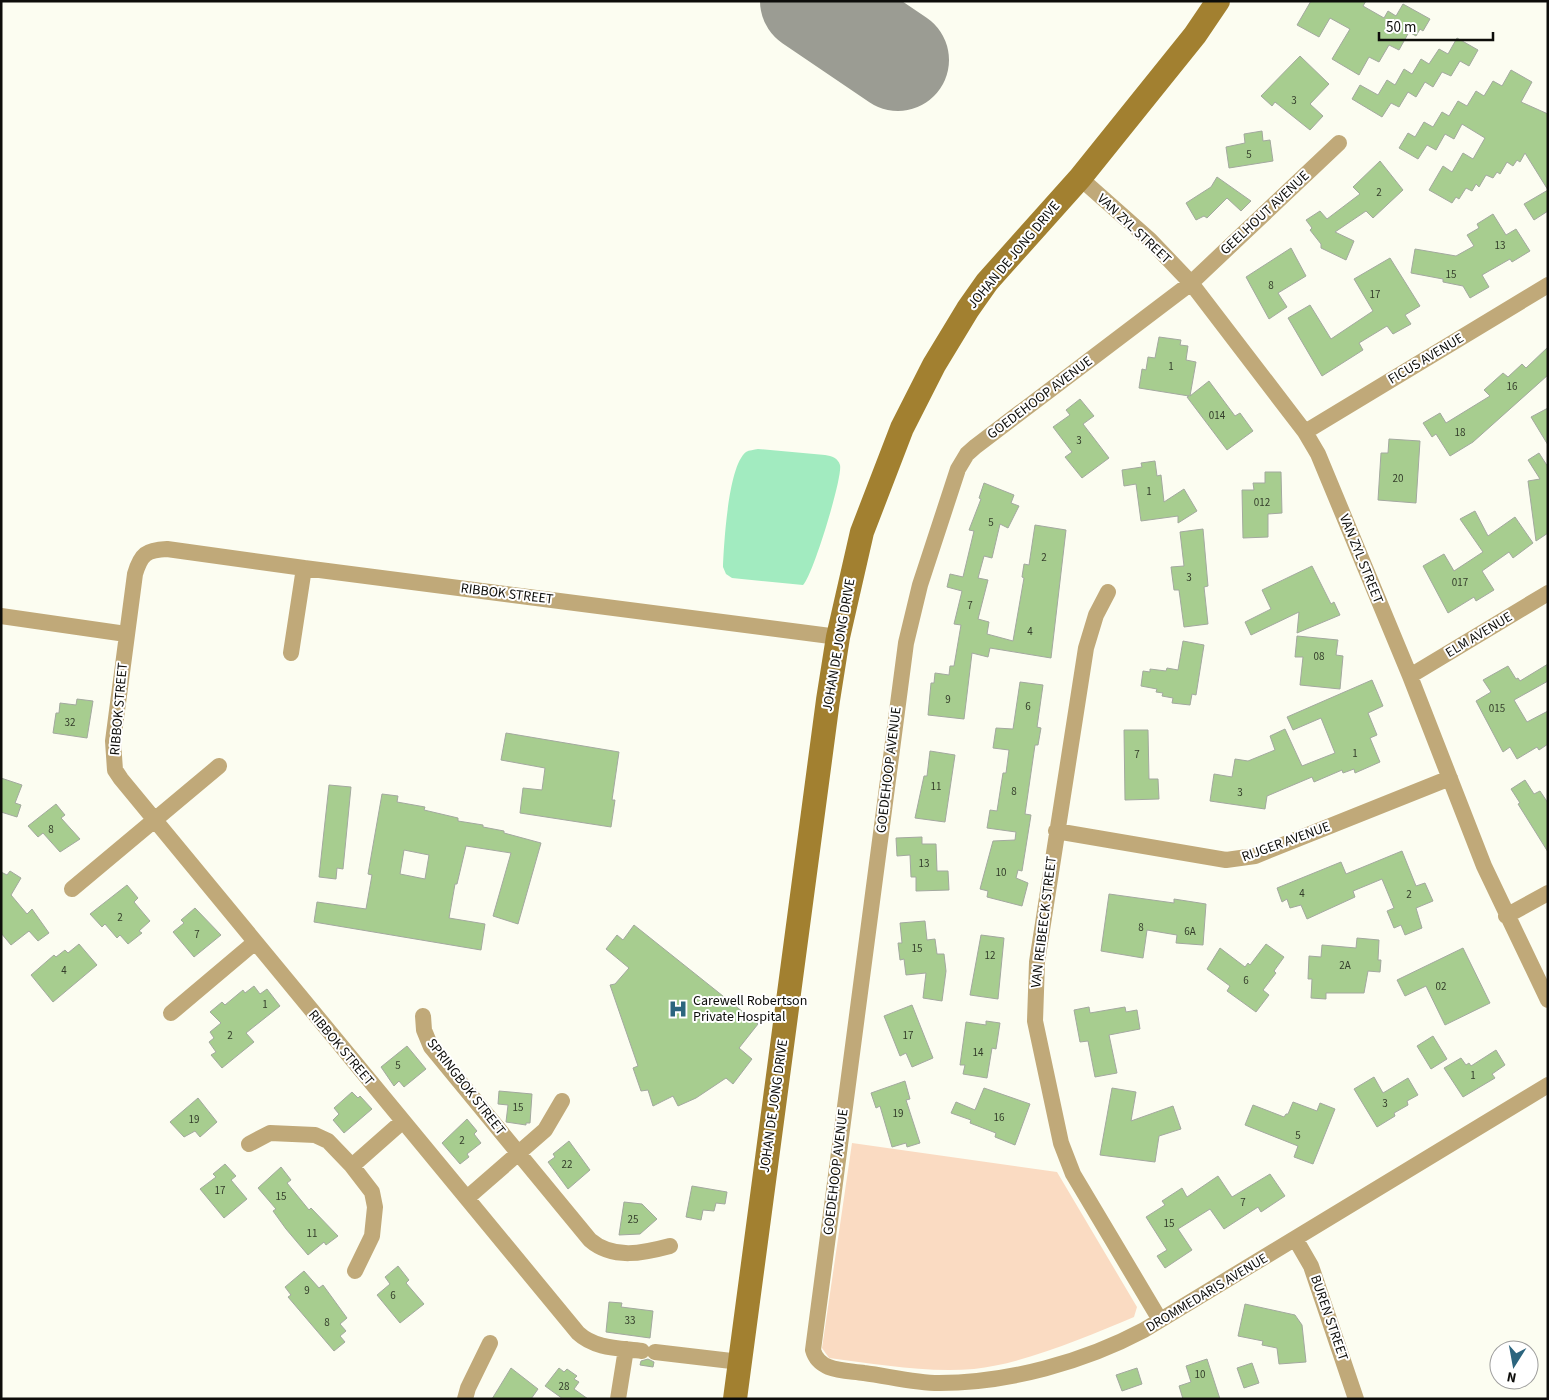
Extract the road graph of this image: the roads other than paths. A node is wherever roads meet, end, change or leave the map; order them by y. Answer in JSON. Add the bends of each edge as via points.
{"nodes":[{"id":1,"x":1218,"y":1,"type":"edge"},
{"id":2,"x":1339,"y":143,"type":"dead end"},
{"id":3,"x":1080,"y":178,"type":"junction"},
{"id":4,"x":1191,"y":283,"type":"junction"},
{"id":5,"x":1548,"y":285,"type":"edge"},
{"id":6,"x":1305,"y":432,"type":"junction"},
{"id":7,"x":304,"y":568,"type":"junction"},
{"id":8,"x":1108,"y":592,"type":"dead end"},
{"id":9,"x":1548,"y":593,"type":"edge"},
{"id":10,"x":1,"y":616,"type":"edge"},
{"id":11,"x":126,"y":634,"type":"junction"},
{"id":12,"x":838,"y":637,"type":"junction"},
{"id":13,"x":291,"y":653,"type":"dead end"},
{"id":14,"x":1410,"y":676,"type":"junction"},
{"id":15,"x":219,"y":766,"type":"dead end"},
{"id":16,"x":1450,"y":778,"type":"junction"},
{"id":17,"x":156,"y":821,"type":"junction"},
{"id":18,"x":1056,"y":831,"type":"junction"},
{"id":19,"x":72,"y":890,"type":"dead end"},
{"id":20,"x":1548,"y":893,"type":"edge"},
{"id":21,"x":1506,"y":916,"type":"junction"},
{"id":22,"x":254,"y":943,"type":"junction"},
{"id":23,"x":1548,"y":1000,"type":"edge"},
{"id":24,"x":172,"y":1013,"type":"dead end"},
{"id":25,"x":423,"y":1016,"type":"dead end"},
{"id":26,"x":1548,"y":1085,"type":"edge"},
{"id":27,"x":562,"y":1101,"type":"dead end"},
{"id":28,"x":403,"y":1122,"type":"junction"},
{"id":29,"x":249,"y":1144,"type":"dead end"},
{"id":30,"x":520,"y":1154,"type":"junction"},
{"id":31,"x":352,"y":1166,"type":"junction"},
{"id":32,"x":467,"y":1198,"type":"junction"},
{"id":33,"x":1296,"y":1240,"type":"junction"},
{"id":34,"x":670,"y":1246,"type":"dead end"},
{"id":35,"x":355,"y":1271,"type":"dead end"},
{"id":36,"x":1160,"y":1320,"type":"junction"},
{"id":37,"x":490,"y":1343,"type":"dead end"},
{"id":38,"x":641,"y":1351,"type":"junction"},
{"id":39,"x":740,"y":1362,"type":"junction"},
{"id":40,"x":828,"y":1367,"type":"joint"},
{"id":41,"x":465,"y":1399,"type":"edge"},
{"id":42,"x":618,"y":1399,"type":"edge"},
{"id":43,"x":735,"y":1399,"type":"edge"},
{"id":44,"x":1356,"y":1399,"type":"edge"}],
"edges":[{"from":1,"to":3,"type":"street","name":"JOHAN DE JONG DRIVE","via":[[1195,35]]},
{"from":2,"to":4,"type":"street","name":"GEELHOUT AVENUE"},
{"from":3,"to":4,"type":"street","name":"VAN ZYL STREET","via":[[1150,240]]},
{"from":3,"to":12,"type":"street","name":"JOHAN DE JONG DRIVE","via":[[988,282],[957,326],[923,385],[892,453],[862,532]]},
{"from":4,"to":6,"type":"street","name":"VAN ZYL STREET"},
{"from":4,"to":40,"type":"street","name":"GOEDEHOOP AVENUE","via":[[972,450],[961,462],[952,487],[920,585],[902,666],[813,1350],[815,1358]]},
{"from":5,"to":6,"type":"street","name":"FICUS AVENUE"},
{"from":6,"to":14,"type":"street","name":"VAN ZYL STREET","via":[[1318,454]]},
{"from":7,"to":11,"type":"street","name":"RIBBOK STREET","via":[[167,549],[148,552],[139,559]]},
{"from":7,"to":12,"type":"street","name":"RIBBOK STREET"},
{"from":7,"to":13,"type":"street"},
{"from":8,"to":18,"type":"street","name":"VAN REIBEECK STREET","via":[[1096,615],[1086,648]]},
{"from":9,"to":14,"type":"street","name":"ELM AVENUE"},
{"from":10,"to":11,"type":"street"},
{"from":11,"to":17,"type":"street","name":"RIBBOK STREET","via":[[113,756],[115,770]]},
{"from":12,"to":39,"type":"street","name":"JOHAN DE JONG DRIVE"},
{"from":14,"to":16,"type":"street","name":"VAN ZYL STREET"},
{"from":15,"to":17,"type":"street"},
{"from":16,"to":18,"type":"street","name":"RIJGER AVENUE","via":[[1238,860]]},
{"from":16,"to":21,"type":"street","name":"VAN ZYL STREET"},
{"from":17,"to":19,"type":"street"},
{"from":17,"to":22,"type":"street","name":"RIBBOK STREET"},
{"from":18,"to":36,"type":"street","name":"VAN REIBEECK STREET","via":[[1034,1001],[1034,1021],[1043,1066],[1061,1143],[1073,1174]]},
{"from":20,"to":21,"type":"street"},
{"from":21,"to":23,"type":"street","name":"VAN ZYL STREET"},
{"from":22,"to":24,"type":"street"},
{"from":22,"to":28,"type":"street","name":"RIBBOK STREET"},
{"from":25,"to":30,"type":"street","name":"SPRINGBOK STREET","via":[[424,1030],[431,1047]]},
{"from":26,"to":33,"type":"street","name":"DROMMEDARIS AVENUE"},
{"from":27,"to":30,"type":"street","via":[[546,1130]]},
{"from":28,"to":31,"type":"street"},
{"from":28,"to":32,"type":"street","name":"RIBBOK STREET"},
{"from":29,"to":31,"type":"street","via":[[270,1133],[315,1135],[328,1141]]},
{"from":30,"to":32,"type":"street"},
{"from":30,"to":34,"type":"street","name":"SPRINGBOK STREET","via":[[597,1246],[635,1254]]},
{"from":31,"to":35,"type":"street","via":[[372,1192],[375,1207],[372,1236]]},
{"from":32,"to":38,"type":"street","name":"RIBBOK STREET","via":[[578,1333],[589,1342]]},
{"from":33,"to":36,"type":"street","name":"DROMMEDARIS AVENUE"},
{"from":33,"to":44,"type":"street","name":"BUREN STREET","via":[[1311,1266]]},
{"from":36,"to":40,"type":"street","name":"DROMMEDARIS AVENUE","via":[[1127,1339],[1082,1356],[976,1380],[937,1383]]},
{"from":37,"to":41,"type":"street"},
{"from":38,"to":39,"type":"street","name":"RIBBOK STREET"},
{"from":38,"to":42,"type":"street"},
{"from":39,"to":43,"type":"street","name":"JOHAN DE JONG DRIVE"}]}
